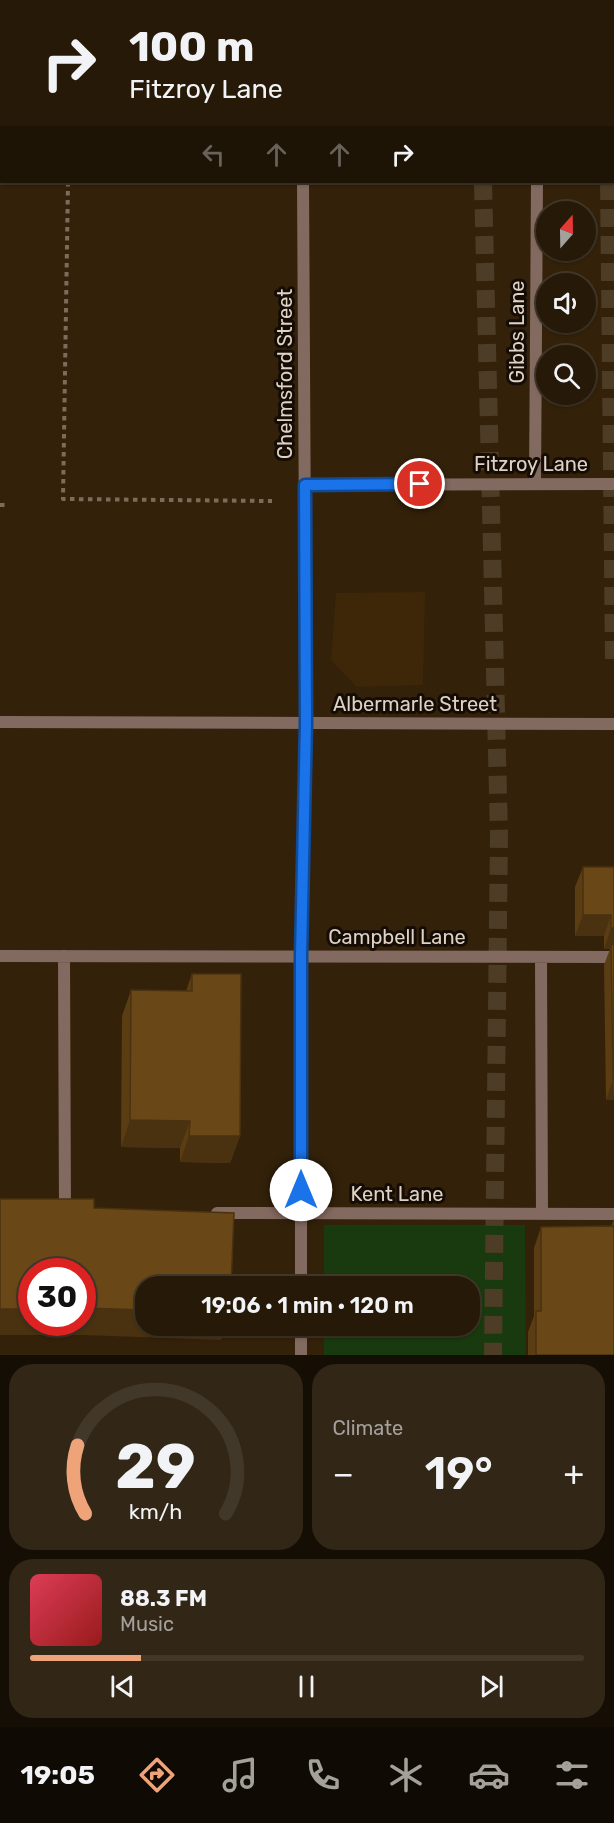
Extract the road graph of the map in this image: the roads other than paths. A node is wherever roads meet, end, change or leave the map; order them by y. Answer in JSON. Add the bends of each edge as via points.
{"nodes":[{"id":1,"x":303,"y":183,"type":"edge"},
{"id":2,"x":537,"y":183,"type":"edge"},
{"id":3,"x":535,"y":483,"type":"junction"},
{"id":4,"x":614,"y":484,"type":"edge"},
{"id":5,"x":305,"y":485,"type":"junction"},
{"id":6,"x":0,"y":722,"type":"edge"},
{"id":7,"x":306,"y":723,"type":"junction"},
{"id":8,"x":614,"y":724,"type":"edge"},
{"id":9,"x":0,"y":956,"type":"edge"},
{"id":10,"x":64,"y":956,"type":"junction"},
{"id":11,"x":301,"y":956,"type":"junction"},
{"id":12,"x":541,"y":957,"type":"junction"},
{"id":13,"x":614,"y":957,"type":"edge"},
{"id":14,"x":65,"y":1212,"type":"edge"},
{"id":15,"x":207,"y":1213,"type":"edge"},
{"id":16,"x":301,"y":1213,"type":"junction"},
{"id":17,"x":542,"y":1214,"type":"junction"},
{"id":18,"x":614,"y":1214,"type":"edge"},
{"id":19,"x":301,"y":1276,"type":"edge"},
{"id":20,"x":301,"y":1336,"type":"edge"},
{"id":21,"x":301,"y":1355,"type":"edge"}],
"edges":[{"from":1,"to":5,"type":"street","name":"Chelmsford Street"},
{"from":2,"to":3,"type":"street","name":"Gibbs Lane"},
{"from":3,"to":4,"type":"street","name":"Fitzroy Lane"},
{"from":3,"to":5,"type":"street","name":"Fitzroy Lane"},
{"from":5,"to":7,"type":"street","name":"Chelmsford Street"},
{"from":6,"to":7,"type":"street","name":"Albermarle Street"},
{"from":7,"to":8,"type":"street","name":"Albermarle Street"},
{"from":7,"to":11,"type":"street","name":"Chelmsford Street"},
{"from":9,"to":10,"type":"street","name":"Campbell Lane"},
{"from":10,"to":11,"type":"street","name":"Campbell Lane"},
{"from":10,"to":14,"type":"street"},
{"from":11,"to":12,"type":"street","name":"Campbell Lane"},
{"from":11,"to":16,"type":"street","name":"Chelmsford Street"},
{"from":12,"to":13,"type":"street","name":"Campbell Lane"},
{"from":12,"to":17,"type":"street"},
{"from":15,"to":16,"type":"street","name":"Kent Lane"},
{"from":16,"to":17,"type":"street","name":"Kent Lane"},
{"from":16,"to":19,"type":"street","name":"Chelmsford Street"},
{"from":17,"to":18,"type":"street","name":"Kent Lane"},
{"from":20,"to":21,"type":"street"}]}
